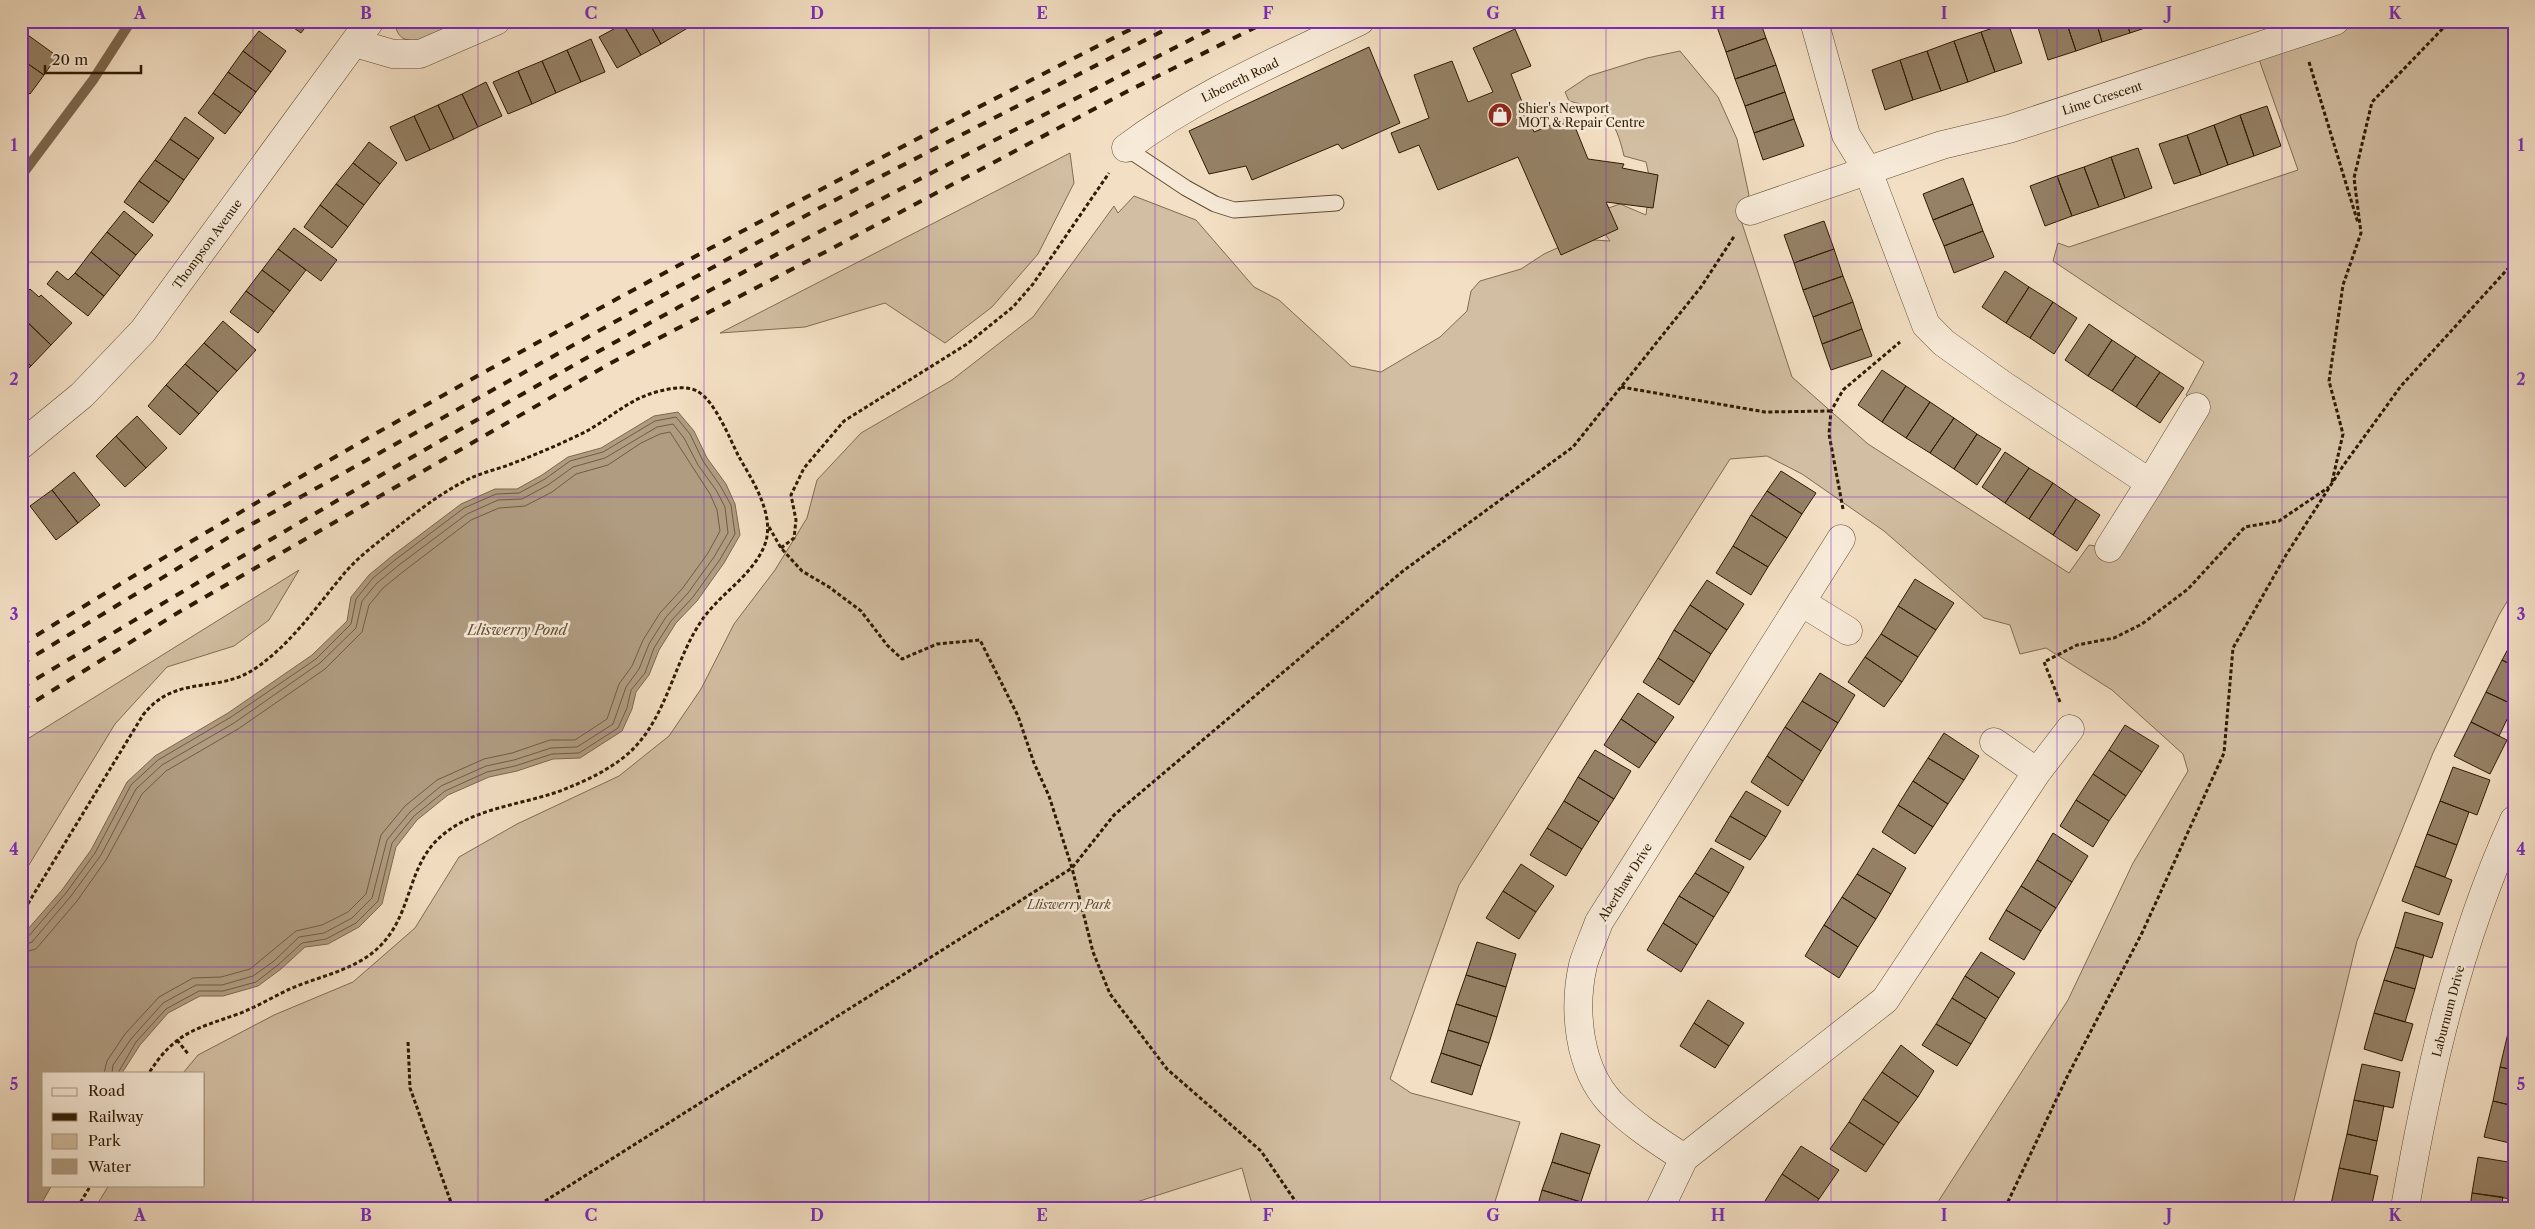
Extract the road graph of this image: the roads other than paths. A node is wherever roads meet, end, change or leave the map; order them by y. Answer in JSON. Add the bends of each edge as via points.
{"nodes":[{"id":1,"x":370,"y":21,"type":"edge"},
{"id":2,"x":496,"y":21,"type":"edge"},
{"id":3,"x":1360,"y":21,"type":"edge"},
{"id":4,"x":1814,"y":21,"type":"edge"},
{"id":5,"x":2335,"y":21,"type":"edge"},
{"id":6,"x":354,"y":43,"type":"junction"},
{"id":7,"x":1126,"y":148,"type":"joint"},
{"id":8,"x":1868,"y":171,"type":"junction"},
{"id":9,"x":1336,"y":202,"type":"dead end"},
{"id":10,"x":1750,"y":211,"type":"road end"},
{"id":11,"x":2196,"y":408,"type":"dead end"},
{"id":12,"x":21,"y":445,"type":"edge"},
{"id":13,"x":2150,"y":482,"type":"junction"},
{"id":14,"x":1841,"y":538,"type":"road end"},
{"id":15,"x":2109,"y":548,"type":"dead end"},
{"id":16,"x":1801,"y":602,"type":"junction"},
{"id":17,"x":1848,"y":631,"type":"dead end"},
{"id":18,"x":2070,"y":729,"type":"road end"},
{"id":19,"x":1994,"y":742,"type":"dead end"},
{"id":20,"x":2037,"y":772,"type":"junction"},
{"id":21,"x":2514,"y":820,"type":"edge"},
{"id":22,"x":1684,"y":1158,"type":"junction"},
{"id":23,"x":1660,"y":1208,"type":"edge"},
{"id":24,"x":2406,"y":1208,"type":"edge"}],
"edges":[{"from":1,"to":6,"type":"street","name":"Thompson Avenue"},
{"from":2,"to":6,"type":"street","via":[[420,54],[393,54]]},
{"from":3,"to":7,"type":"street","name":"Libeneth Road","via":[[1193,103]]},
{"from":4,"to":8,"type":"street","via":[[1846,134]]},
{"from":5,"to":8,"type":"street","name":"Lime Crescent","via":[[2009,129],[1942,145]]},
{"from":6,"to":12,"type":"street","name":"Thompson Avenue","via":[[143,331],[82,395]]},
{"from":7,"to":9,"type":"lane","via":[[1186,188],[1234,210]]},
{"from":8,"to":10,"type":"street","name":"Lime Crescent"},
{"from":8,"to":13,"type":"street","via":[[1926,325],[1944,343],[2003,385]]},
{"from":11,"to":13,"type":"street"},
{"from":13,"to":15,"type":"street"},
{"from":14,"to":16,"type":"street","name":"Aberthaw Drive"},
{"from":16,"to":17,"type":"street"},
{"from":16,"to":22,"type":"street","name":"Aberthaw Drive","via":[[1599,922],[1583,965],[1578,1007],[1583,1050],[1593,1077],[1610,1102],[1645,1133]]},
{"from":18,"to":20,"type":"street"},
{"from":19,"to":20,"type":"street"},
{"from":20,"to":22,"type":"street","via":[[1885,1000]]},
{"from":21,"to":24,"type":"street","name":"Laburnum Drive","via":[[2491,871],[2446,1008],[2418,1133]]},
{"from":22,"to":23,"type":"street"}]}
